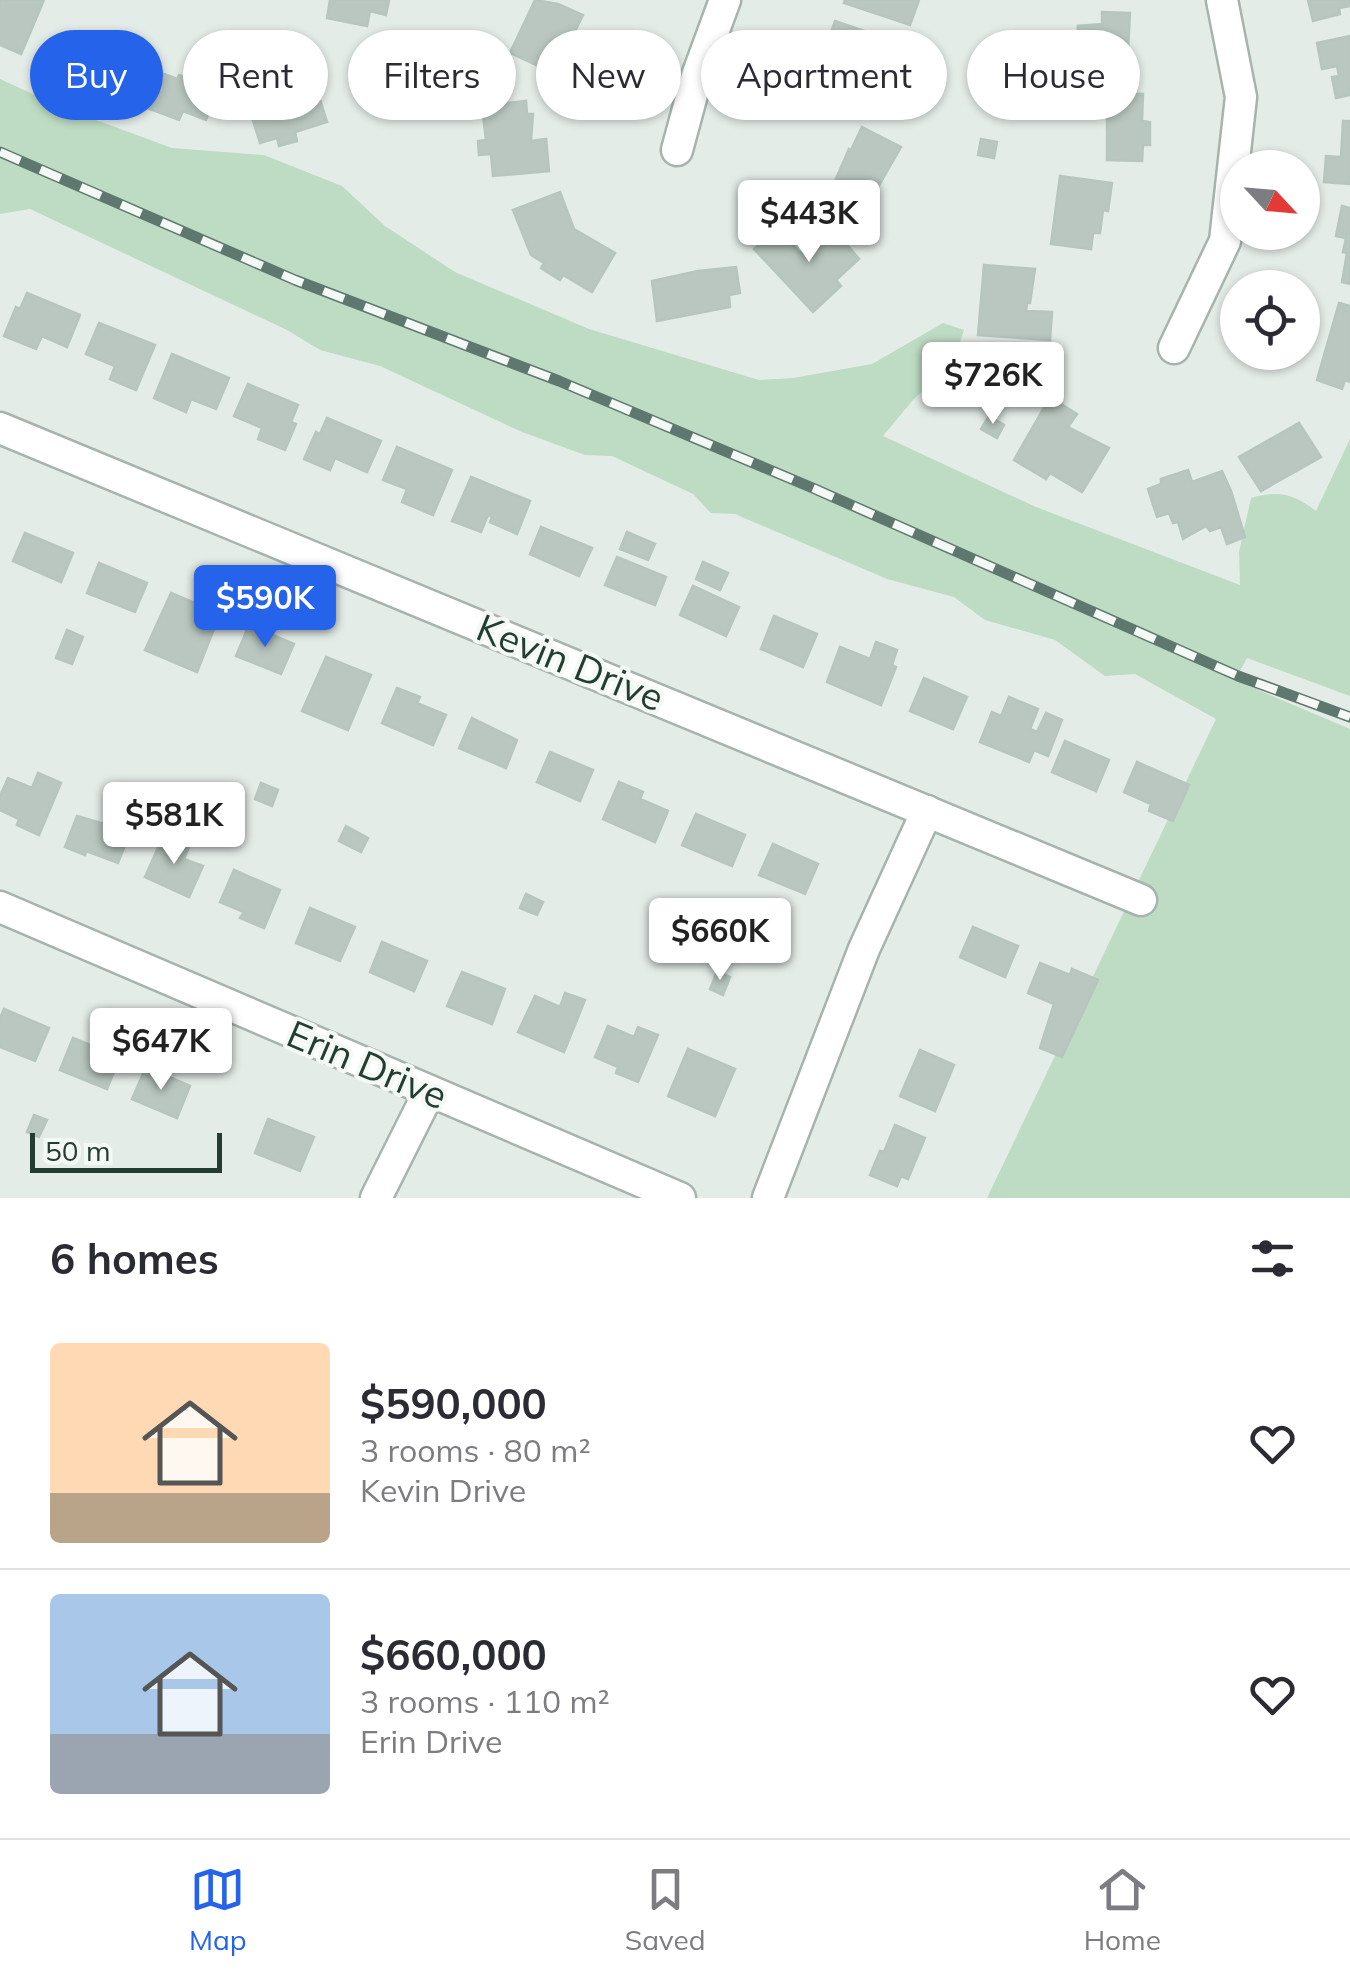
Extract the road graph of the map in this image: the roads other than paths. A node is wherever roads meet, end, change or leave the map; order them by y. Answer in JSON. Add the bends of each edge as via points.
{"nodes":[{"id":1,"x":725,"y":0,"type":"edge"},
{"id":2,"x":1222,"y":0,"type":"edge"},
{"id":3,"x":677,"y":150,"type":"dead end"},
{"id":4,"x":1174,"y":348,"type":"dead end"},
{"id":5,"x":0,"y":428,"type":"edge"},
{"id":6,"x":927,"y":811,"type":"junction"},
{"id":7,"x":1141,"y":900,"type":"dead end"},
{"id":8,"x":0,"y":907,"type":"edge"},
{"id":9,"x":429,"y":1092,"type":"junction"},
{"id":10,"x":376,"y":1198,"type":"edge"},
{"id":11,"x":680,"y":1198,"type":"edge"},
{"id":12,"x":768,"y":1198,"type":"edge"}],
"edges":[{"from":1,"to":3,"type":"street"},
{"from":2,"to":4,"type":"street","via":[[1241,97],[1225,240]]},
{"from":5,"to":6,"type":"street","name":"Kevin Drive"},
{"from":6,"to":7,"type":"street","name":"Kevin Drive"},
{"from":6,"to":12,"type":"street","via":[[864,949]]},
{"from":8,"to":9,"type":"street","name":"Erin Drive"},
{"from":9,"to":10,"type":"street"},
{"from":9,"to":11,"type":"street","name":"Erin Drive"}]}
